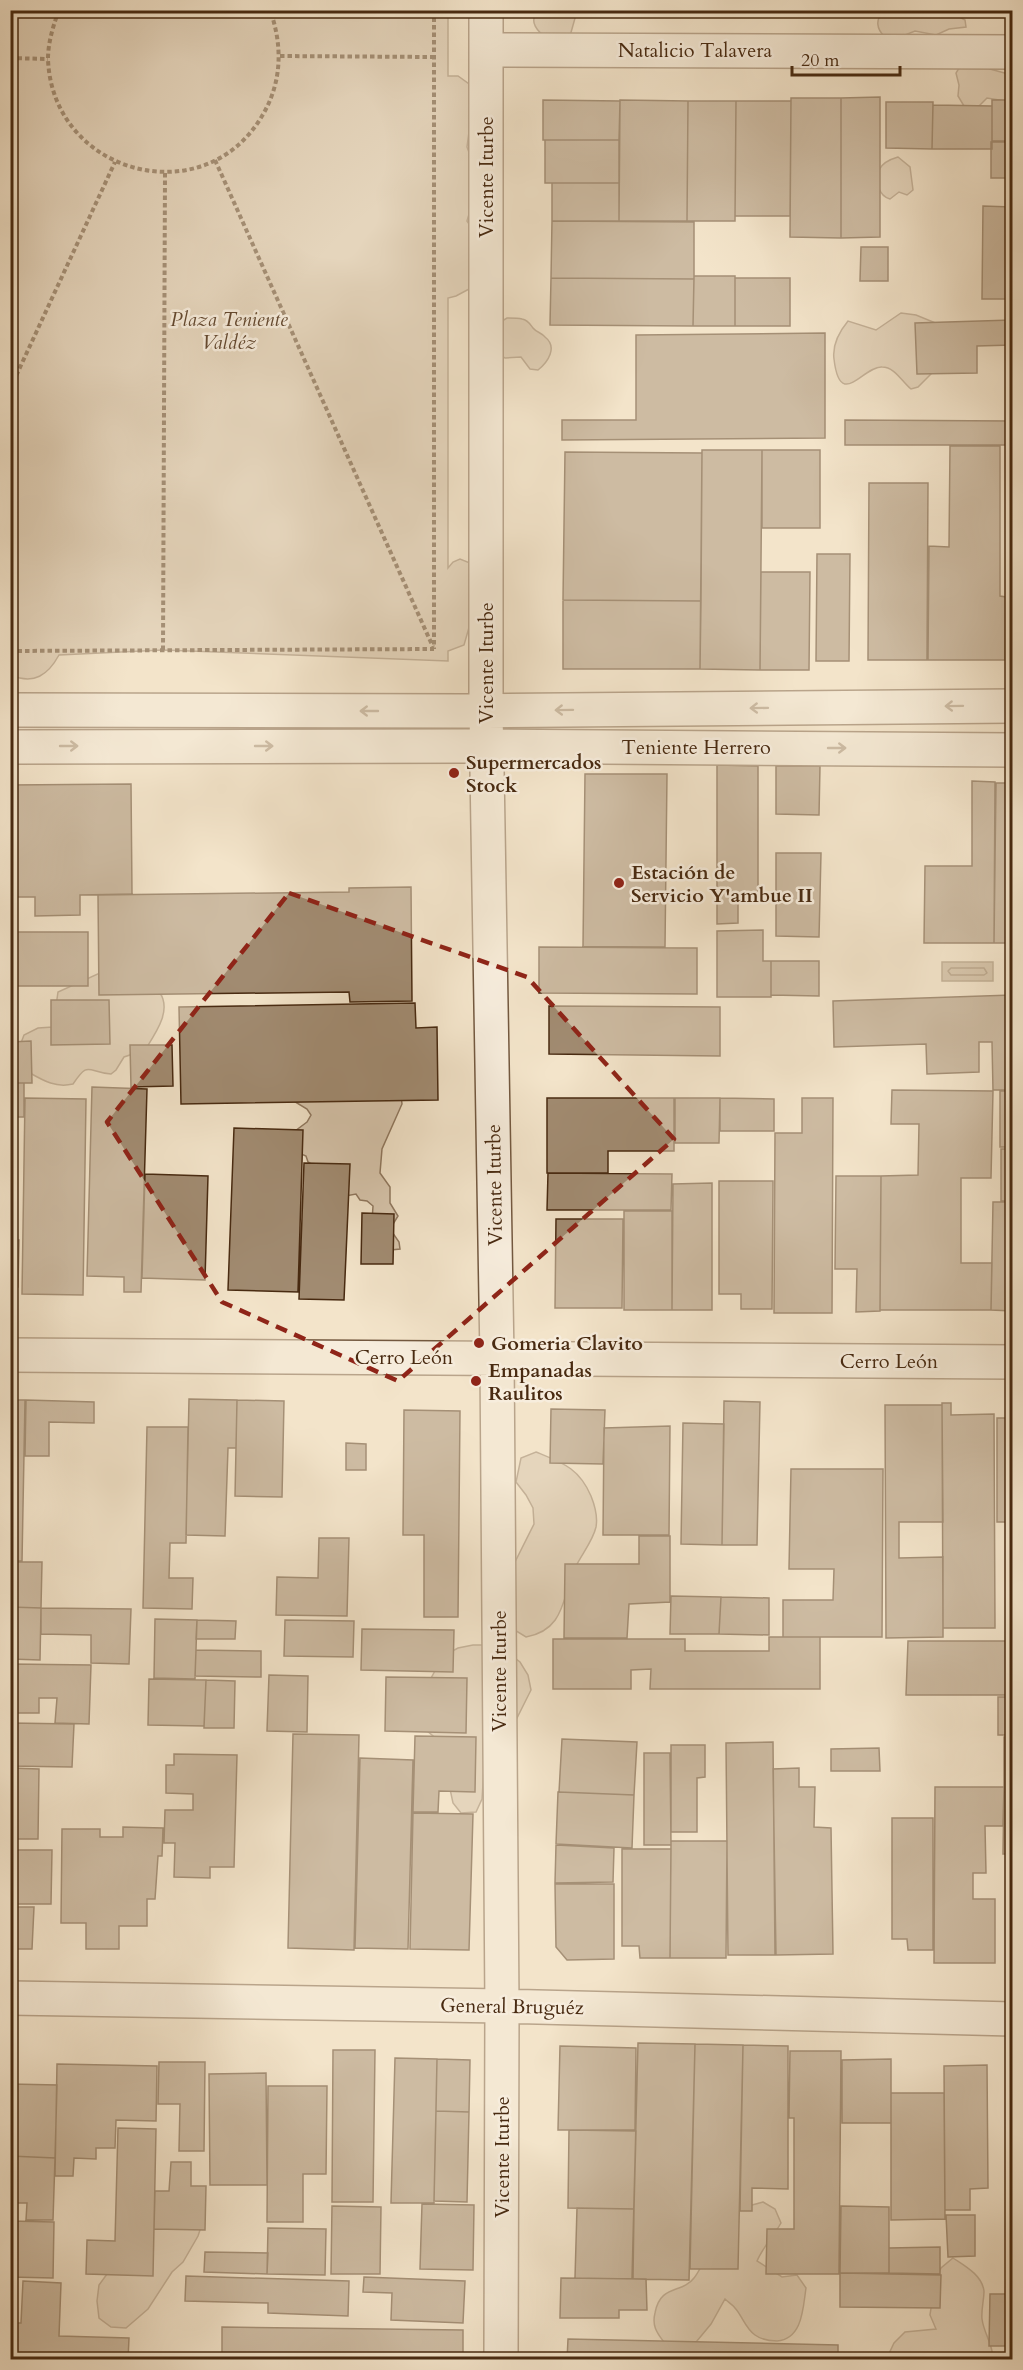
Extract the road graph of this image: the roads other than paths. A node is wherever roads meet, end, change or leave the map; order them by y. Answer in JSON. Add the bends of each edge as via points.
{"nodes":[{"id":1,"x":486,"y":10,"type":"edge"},
{"id":2,"x":486,"y":50,"type":"junction"},
{"id":3,"x":1012,"y":51,"type":"edge"},
{"id":4,"x":1012,"y":706,"type":"edge"},
{"id":5,"x":798,"y":708,"type":"junction"},
{"id":6,"x":10,"y":710,"type":"edge"},
{"id":7,"x":165,"y":710,"type":"junction"},
{"id":8,"x":486,"y":711,"type":"junction"},
{"id":9,"x":164,"y":746,"type":"junction"},
{"id":10,"x":487,"y":746,"type":"junction"},
{"id":11,"x":10,"y":747,"type":"edge"},
{"id":12,"x":798,"y":748,"type":"junction"},
{"id":13,"x":1012,"y":750,"type":"edge"},
{"id":14,"x":10,"y":1355,"type":"edge"},
{"id":15,"x":497,"y":1358,"type":"junction"},
{"id":16,"x":1012,"y":1362,"type":"edge"},
{"id":17,"x":10,"y":1998,"type":"edge"},
{"id":18,"x":502,"y":2006,"type":"junction"},
{"id":19,"x":1012,"y":2019,"type":"edge"},
{"id":20,"x":501,"y":2360,"type":"edge"}],
"edges":[{"from":1,"to":2,"type":"street","name":"Vicente Iturbe"},
{"from":2,"to":3,"type":"street","name":"Natalicio Talavera"},
{"from":2,"to":8,"type":"street","name":"Vicente Iturbe"},
{"from":4,"to":5,"type":"street","name":"Teniente Herrero","one_way":true},
{"from":5,"to":8,"type":"street","name":"Teniente Herrero","one_way":true},
{"from":5,"to":12,"type":"street"},
{"from":6,"to":7,"type":"street","name":"Teniente Herrero"},
{"from":8,"to":7,"type":"street","name":"Teniente Herrero","one_way":true},
{"from":7,"to":9,"type":"street"},
{"from":8,"to":10,"type":"street","name":"Vicente Iturbe"},
{"from":9,"to":10,"type":"street","name":"Teniente Herrero","one_way":true},
{"from":11,"to":9,"type":"street","name":"Teniente Herrero","one_way":true},
{"from":10,"to":12,"type":"street","name":"Teniente Herrero"},
{"from":10,"to":15,"type":"street","name":"Vicente Iturbe"},
{"from":12,"to":13,"type":"street","name":"Teniente Herrero","one_way":true},
{"from":14,"to":15,"type":"street","name":"Cerro León"},
{"from":15,"to":16,"type":"street","name":"Cerro León"},
{"from":15,"to":18,"type":"street","name":"Vicente Iturbe"},
{"from":17,"to":18,"type":"street","name":"General Bruguéz"},
{"from":18,"to":19,"type":"street","name":"General Bruguéz"},
{"from":18,"to":20,"type":"street","name":"Vicente Iturbe"}]}
